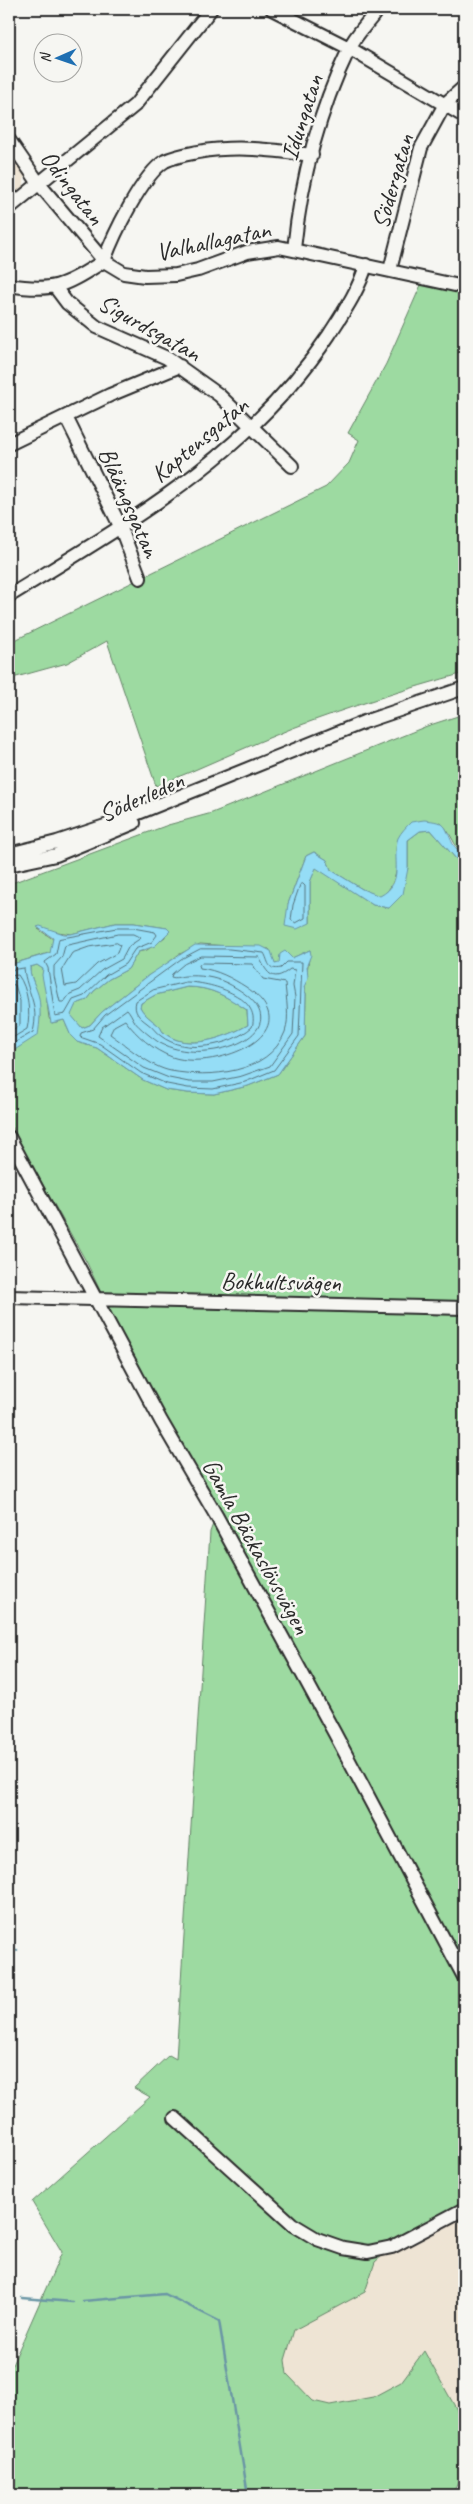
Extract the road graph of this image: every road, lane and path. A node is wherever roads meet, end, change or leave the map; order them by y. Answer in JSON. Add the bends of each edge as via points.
{"nodes":[{"id":1,"x":211,"y":9,"type":"edge"},
{"id":2,"x":272,"y":9,"type":"edge"},
{"id":3,"x":378,"y":9,"type":"edge"},
{"id":4,"x":349,"y":48,"type":"junction"},
{"id":5,"x":464,"y":87,"type":"edge"},
{"id":6,"x":445,"y":104,"type":"junction"},
{"id":7,"x":464,"y":116,"type":"edge"},
{"id":8,"x":9,"y":140,"type":"edge"},
{"id":9,"x":312,"y":155,"type":"junction"},
{"id":10,"x":40,"y":185,"type":"junction"},
{"id":11,"x":9,"y":208,"type":"edge"},
{"id":12,"x":294,"y":249,"type":"junction"},
{"id":13,"x":104,"y":261,"type":"junction"},
{"id":14,"x":366,"y":265,"type":"junction"},
{"id":15,"x":390,"y":270,"type":"junction"},
{"id":16,"x":9,"y":285,"type":"edge"},
{"id":17,"x":464,"y":287,"type":"edge"},
{"id":18,"x":54,"y":288,"type":"junction"},
{"id":19,"x":180,"y":366,"type":"junction"},
{"id":20,"x":66,"y":417,"type":"junction"},
{"id":21,"x":252,"y":428,"type":"junction"},
{"id":22,"x":9,"y":444,"type":"edge"},
{"id":23,"x":292,"y":466,"type":"dead end"},
{"id":24,"x":120,"y":526,"type":"junction"},
{"id":25,"x":140,"y":578,"type":"dead end"},
{"id":26,"x":9,"y":596,"type":"edge"},
{"id":27,"x":464,"y":688,"type":"edge"},
{"id":28,"x":286,"y":754,"type":"junction"},
{"id":29,"x":9,"y":854,"type":"edge"},
{"id":30,"x":9,"y":864,"type":"edge"},
{"id":31,"x":9,"y":1137,"type":"edge"},
{"id":32,"x":9,"y":1297,"type":"edge"},
{"id":33,"x":96,"y":1299,"type":"junction"},
{"id":34,"x":464,"y":1308,"type":"edge"},
{"id":35,"x":464,"y":1977,"type":"edge"},
{"id":36,"x":175,"y":2118,"type":"dead end"},
{"id":37,"x":464,"y":2208,"type":"edge"}],
"edges":[{"from":1,"to":10,"type":"street","via":[[136,105]]},
{"from":2,"to":4,"type":"street"},
{"from":3,"to":4,"type":"street","name":"Idungatan"},
{"from":4,"to":6,"type":"street"},
{"from":4,"to":9,"type":"street","name":"Idungatan","via":[[325,109]]},
{"from":5,"to":6,"type":"street","name":"Södergatan"},
{"from":6,"to":7,"type":"street"},
{"from":6,"to":15,"type":"street","name":"Södergatan","via":[[421,148]]},
{"from":8,"to":10,"type":"street","name":"Odingatan"},
{"from":9,"to":12,"type":"street","name":"Idungatan","via":[[301,192]]},
{"from":9,"to":13,"type":"street","via":[[240,147],[194,153],[166,161],[122,218]]},
{"from":10,"to":11,"type":"street"},
{"from":10,"to":13,"type":"street","name":"Odingatan"},
{"from":12,"to":13,"type":"street","name":"Valhallagatan","via":[[258,249],[176,275],[134,275],[116,270]]},
{"from":12,"to":14,"type":"street","name":"Valhallagatan"},
{"from":13,"to":18,"type":"street"},
{"from":14,"to":15,"type":"street","name":"Valhallagatan"},
{"from":14,"to":21,"type":"street","name":"Kaptensgatan","via":[[356,290],[322,345],[286,392]]},
{"from":15,"to":17,"type":"street","name":"Valhallagatan"},
{"from":16,"to":18,"type":"street"},
{"from":18,"to":19,"type":"street","name":"Sigurdsgatan","via":[[97,327]]},
{"from":19,"to":20,"type":"street"},
{"from":19,"to":21,"type":"street","name":"Sigurdsgatan","via":[[220,395]]},
{"from":20,"to":22,"type":"street"},
{"from":20,"to":24,"type":"street","name":"Blåängsgatan"},
{"from":21,"to":23,"type":"street","name":"Sigurdsgatan"},
{"from":21,"to":24,"type":"street","name":"Kaptensgatan","via":[[182,486]]},
{"from":24,"to":25,"type":"street","name":"Blåängsgatan"},
{"from":24,"to":26,"type":"street","name":"Kaptensgatan"},
{"from":27,"to":28,"type":"street","name":"Söderleden","via":[[364,722]]},
{"from":28,"to":29,"type":"street","name":"Söderleden","via":[[111,824]]},
{"from":28,"to":30,"type":"street","name":"Söderleden","via":[[252,772],[74,848]]},
{"from":31,"to":33,"type":"street","name":"Gamla Bäckaslövsvägen"},
{"from":32,"to":33,"type":"street","name":"Bokhultsvägen"},
{"from":33,"to":34,"type":"street","name":"Bokhultsvägen"},
{"from":33,"to":35,"type":"street","name":"Gamla Bäckaslövsvägen","via":[[334,1732]]},
{"from":36,"to":37,"type":"street","via":[[292,2224],[317,2239],[343,2248],[368,2252],[392,2247]]}]}
